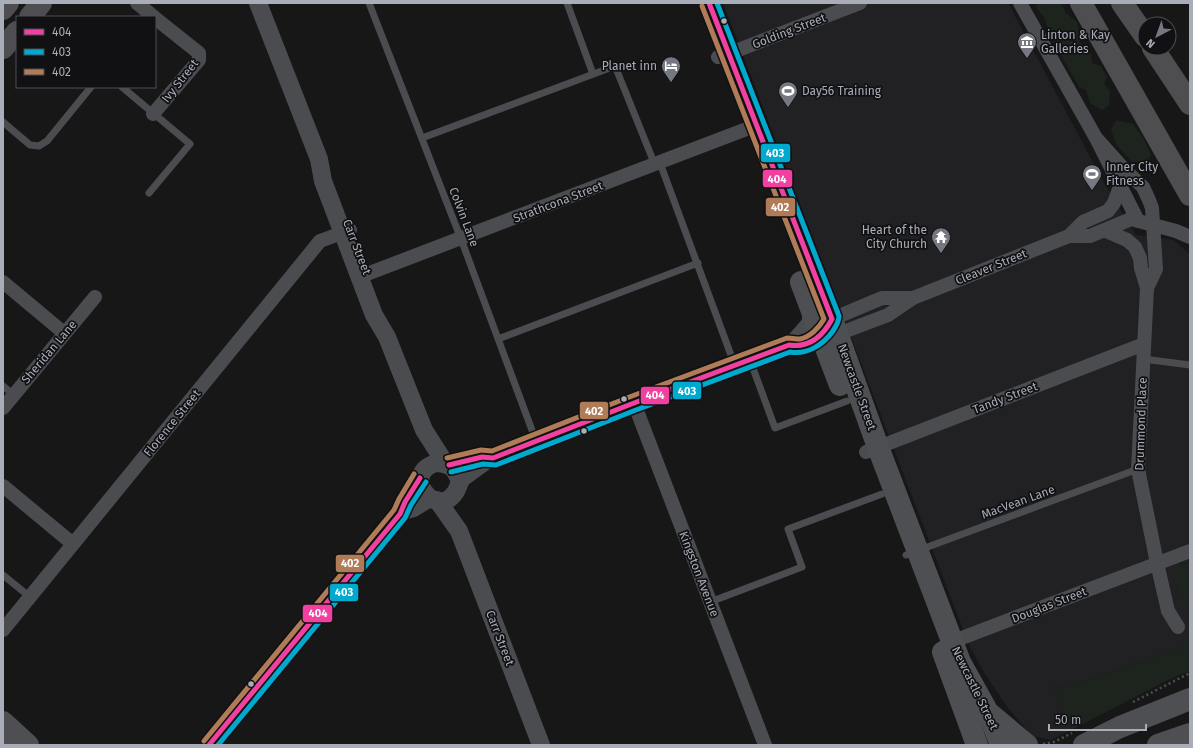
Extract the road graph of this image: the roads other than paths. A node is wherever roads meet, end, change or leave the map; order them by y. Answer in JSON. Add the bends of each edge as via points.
{"nodes":[{"id":1,"x":41,"y":3,"type":"edge"},
{"id":2,"x":137,"y":3,"type":"edge"},
{"id":3,"x":258,"y":3,"type":"edge"},
{"id":4,"x":369,"y":3,"type":"edge"},
{"id":5,"x":567,"y":3,"type":"edge"},
{"id":6,"x":698,"y":3,"type":"edge"},
{"id":7,"x":709,"y":3,"type":"edge"},
{"id":8,"x":860,"y":3,"type":"edge"},
{"id":9,"x":1020,"y":3,"type":"edge"},
{"id":10,"x":1080,"y":3,"type":"edge"},
{"id":11,"x":1122,"y":3,"type":"edge"},
{"id":12,"x":31,"y":16,"type":"edge"},
{"id":13,"x":154,"y":16,"type":"edge"},
{"id":14,"x":156,"y":18,"type":"edge"},
{"id":15,"x":1137,"y":25,"type":"edge"},
{"id":16,"x":16,"y":33,"type":"edge"},
{"id":17,"x":3,"y":48,"type":"edge"},
{"id":18,"x":723,"y":56,"type":"junction"},
{"id":19,"x":1158,"y":56,"type":"edge"},
{"id":20,"x":592,"y":74,"type":"junction"},
{"id":21,"x":90,"y":88,"type":"edge"},
{"id":22,"x":123,"y":88,"type":"edge"},
{"id":23,"x":1190,"y":104,"type":"edge"},
{"id":24,"x":153,"y":114,"type":"junction"},
{"id":25,"x":3,"y":122,"type":"edge"},
{"id":26,"x":751,"y":127,"type":"junction"},
{"id":27,"x":422,"y":138,"type":"junction"},
{"id":28,"x":1096,"y":138,"type":"junction"},
{"id":29,"x":658,"y":164,"type":"junction"},
{"id":30,"x":1120,"y":186,"type":"junction"},
{"id":31,"x":149,"y":193,"type":"dead end"},
{"id":32,"x":1190,"y":196,"type":"edge"},
{"id":33,"x":1138,"y":221,"type":"junction"},
{"id":34,"x":1153,"y":225,"type":"junction"},
{"id":35,"x":1104,"y":230,"type":"junction"},
{"id":36,"x":346,"y":231,"type":"junction"},
{"id":37,"x":1069,"y":236,"type":"junction"},
{"id":38,"x":1190,"y":236,"type":"edge"},
{"id":39,"x":461,"y":239,"type":"junction"},
{"id":40,"x":698,"y":263,"type":"junction"},
{"id":41,"x":363,"y":276,"type":"junction"},
{"id":42,"x":3,"y":282,"type":"edge"},
{"id":43,"x":1147,"y":288,"type":"junction"},
{"id":44,"x":95,"y":297,"type":"dead end"},
{"id":45,"x":809,"y":304,"type":"junction"},
{"id":46,"x":64,"y":333,"type":"junction"},
{"id":47,"x":823,"y":335,"type":"junction"},
{"id":48,"x":498,"y":339,"type":"junction"},
{"id":49,"x":1144,"y":344,"type":"junction"},
{"id":50,"x":789,"y":345,"type":"junction"},
{"id":51,"x":1143,"y":359,"type":"junction"},
{"id":52,"x":750,"y":360,"type":"junction"},
{"id":53,"x":1190,"y":365,"type":"edge"},
{"id":54,"x":735,"y":366,"type":"junction"},
{"id":55,"x":8,"y":390,"type":"edge"},
{"id":56,"x":847,"y":402,"type":"junction"},
{"id":57,"x":634,"y":403,"type":"junction"},
{"id":58,"x":3,"y":408,"type":"edge"},
{"id":59,"x":424,"y":430,"type":"junction"},
{"id":60,"x":536,"y":441,"type":"junction"},
{"id":61,"x":872,"y":449,"type":"junction"},
{"id":62,"x":493,"y":458,"type":"junction"},
{"id":63,"x":447,"y":464,"type":"junction"},
{"id":64,"x":1138,"y":469,"type":"junction"},
{"id":65,"x":422,"y":475,"type":"junction"},
{"id":66,"x":3,"y":486,"type":"edge"},
{"id":67,"x":457,"y":488,"type":"junction"},
{"id":68,"x":882,"y":494,"type":"junction"},
{"id":69,"x":434,"y":500,"type":"junction"},
{"id":70,"x":400,"y":514,"type":"junction"},
{"id":71,"x":459,"y":531,"type":"junction"},
{"id":72,"x":73,"y":544,"type":"junction"},
{"id":73,"x":1190,"y":551,"type":"edge"},
{"id":74,"x":912,"y":553,"type":"junction"},
{"id":75,"x":1157,"y":563,"type":"junction"},
{"id":76,"x":3,"y":575,"type":"edge"},
{"id":77,"x":30,"y":597,"type":"junction"},
{"id":78,"x":710,"y":602,"type":"junction"},
{"id":79,"x":1178,"y":627,"type":"dead end"},
{"id":80,"x":3,"y":630,"type":"edge"},
{"id":81,"x":947,"y":644,"type":"junction"},
{"id":82,"x":1190,"y":699,"type":"edge"},
{"id":83,"x":989,"y":714,"type":"junction"},
{"id":84,"x":3,"y":722,"type":"edge"},
{"id":85,"x":1190,"y":734,"type":"edge"},
{"id":86,"x":28,"y":745,"type":"edge"},
{"id":87,"x":209,"y":745,"type":"edge"},
{"id":88,"x":541,"y":745,"type":"edge"},
{"id":89,"x":765,"y":745,"type":"edge"},
{"id":90,"x":977,"y":745,"type":"edge"},
{"id":91,"x":1001,"y":745,"type":"edge"},
{"id":92,"x":1027,"y":745,"type":"edge"},
{"id":93,"x":1084,"y":745,"type":"edge"},
{"id":94,"x":1158,"y":745,"type":"edge"}],
"edges":[{"from":1,"to":12,"type":"highway"},
{"from":2,"to":13,"type":"street","name":"Ivy Street"},
{"from":3,"to":36,"type":"street","name":"Carr Street","via":[[319,159],[323,181]]},
{"from":4,"to":27,"type":"lane","name":"Colvin Lane"},
{"from":5,"to":20,"type":"lane"},
{"from":6,"to":18,"type":"main road","name":"Newcastle Street"},
{"from":7,"to":18,"type":"main road","name":"Newcastle Street"},
{"from":8,"to":18,"type":"street","name":"Golding Street"},
{"from":9,"to":28,"type":"street"},
{"from":10,"to":32,"type":"highway"},
{"from":11,"to":15,"type":"highway"},
{"from":14,"to":24,"type":"street","name":"Ivy Street","via":[[199,53],[199,60]]},
{"from":16,"to":17,"type":"highway"},
{"from":18,"to":26,"type":"main road","name":"Newcastle Street"},
{"from":19,"to":23,"type":"highway"},
{"from":20,"to":27,"type":"lane"},
{"from":20,"to":29,"type":"lane","via":[[615,66]]},
{"from":21,"to":25,"type":"lane","via":[[48,141],[39,146],[30,145]]},
{"from":22,"to":24,"type":"lane"},
{"from":24,"to":31,"type":"lane","via":[[190,144]]},
{"from":26,"to":29,"type":"street","name":"Strathcona Street"},
{"from":26,"to":45,"type":"main road","name":"Newcastle Street"},
{"from":26,"to":47,"type":"main road","name":"Newcastle Street"},
{"from":27,"to":39,"type":"lane","name":"Colvin Lane"},
{"from":28,"to":30,"type":"street"},
{"from":28,"to":34,"type":"street","name":"Drummond Place","via":[[1146,191],[1152,208]]},
{"from":29,"to":39,"type":"street","name":"Strathcona Street"},
{"from":29,"to":40,"type":"lane"},
{"from":30,"to":33,"type":"street"},
{"from":30,"to":37,"type":"street","name":"Cleaver Street","via":[[1108,211],[1083,222]]},
{"from":33,"to":34,"type":"street","name":"Cleaver Street"},
{"from":33,"to":35,"type":"street","name":"Cleaver Street","via":[[1131,219]]},
{"from":34,"to":38,"type":"street","name":"Cleaver Street"},
{"from":34,"to":43,"type":"street","name":"Drummond Place","via":[[1156,269]]},
{"from":35,"to":37,"type":"street","name":"Cleaver Street","via":[[1090,236]]},
{"from":35,"to":43,"type":"street","name":"Drummond Place","via":[[1127,240],[1135,247]]},
{"from":36,"to":41,"type":"street","name":"Carr Street"},
{"from":36,"to":72,"type":"street","name":"Florence Street","via":[[320,241]]},
{"from":37,"to":47,"type":"street","name":"Cleaver Street","via":[[913,298],[882,298]]},
{"from":39,"to":41,"type":"street","name":"Strathcona Street"},
{"from":39,"to":48,"type":"lane","name":"Colvin Lane"},
{"from":40,"to":48,"type":"lane"},
{"from":40,"to":54,"type":"lane"},
{"from":41,"to":59,"type":"street","name":"Carr Street","via":[[374,315],[387,337]]},
{"from":42,"to":46,"type":"street"},
{"from":43,"to":49,"type":"street","name":"Drummond Place"},
{"from":44,"to":46,"type":"street","name":"Sheridan Lane"},
{"from":45,"to":47,"type":"main road","name":"Newcastle Street"},
{"from":45,"to":50,"type":"street","name":"Cleaver Street","via":[[809,322]]},
{"from":46,"to":55,"type":"street","name":"Sheridan Lane"},
{"from":47,"to":50,"type":"street","name":"Cleaver Street","via":[[796,347]]},
{"from":47,"to":56,"type":"main road","name":"Newcastle Street"},
{"from":47,"to":61,"type":"main road","name":"Newcastle Street"},
{"from":48,"to":60,"type":"lane","name":"Colvin Lane"},
{"from":49,"to":51,"type":"street","name":"Drummond Place"},
{"from":49,"to":61,"type":"street","name":"Tandy Street"},
{"from":50,"to":52,"type":"street","name":"Cleaver Street"},
{"from":51,"to":53,"type":"lane"},
{"from":51,"to":64,"type":"street","name":"Drummond Place"},
{"from":52,"to":54,"type":"street","name":"Cleaver Street"},
{"from":52,"to":56,"type":"lane","via":[[775,428]]},
{"from":54,"to":57,"type":"street","name":"Cleaver Street"},
{"from":55,"to":58,"type":"street","name":"Sheridan Lane"},
{"from":56,"to":61,"type":"main road","name":"Newcastle Street"},
{"from":57,"to":60,"type":"street","name":"Cleaver Street"},
{"from":57,"to":78,"type":"street","name":"Kingston Avenue"},
{"from":59,"to":63,"type":"street","name":"Carr Street"},
{"from":59,"to":65,"type":"street","name":"Carr Street"},
{"from":60,"to":62,"type":"street","name":"Cleaver Street"},
{"from":61,"to":68,"type":"main road","name":"Newcastle Street"},
{"from":61,"to":74,"type":"main road","name":"Newcastle Street"},
{"from":62,"to":63,"type":"street","via":[[482,457]]},
{"from":62,"to":67,"type":"street"},
{"from":63,"to":65,"type":"street","via":[[431,464]]},
{"from":63,"to":67,"type":"street","via":[[454,469]]},
{"from":64,"to":74,"type":"lane","name":"MacVean Lane"},
{"from":64,"to":75,"type":"street","name":"Drummond Place"},
{"from":65,"to":69,"type":"street","via":[[422,491]]},
{"from":65,"to":70,"type":"street"},
{"from":66,"to":72,"type":"street"},
{"from":67,"to":69,"type":"street","via":[[449,499]]},
{"from":67,"to":71,"type":"street","name":"Carr Street","via":[[461,517]]},
{"from":68,"to":74,"type":"main road","name":"Newcastle Street"},
{"from":68,"to":78,"type":"lane","via":[[788,529],[802,567]]},
{"from":69,"to":70,"type":"street"},
{"from":69,"to":71,"type":"street","name":"Carr Street"},
{"from":70,"to":87,"type":"street"},
{"from":71,"to":88,"type":"street","name":"Carr Street"},
{"from":72,"to":77,"type":"street","name":"Florence Street"},
{"from":73,"to":75,"type":"street","name":"Douglas Street"},
{"from":74,"to":81,"type":"main road","name":"Newcastle Street"},
{"from":75,"to":79,"type":"street","name":"Drummond Place","via":[[1168,611]]},
{"from":75,"to":81,"type":"street","name":"Douglas Street"},
{"from":76,"to":77,"type":"lane"},
{"from":77,"to":80,"type":"street","name":"Florence Street"},
{"from":78,"to":89,"type":"street","name":"Kingston Avenue"},
{"from":81,"to":83,"type":"main road","name":"Newcastle Street"},
{"from":81,"to":90,"type":"main road","name":"Newcastle Street"},
{"from":82,"to":93,"type":"main road","via":[[1120,727]]},
{"from":83,"to":91,"type":"main road","name":"Newcastle Street"},
{"from":83,"to":92,"type":"main road"},
{"from":84,"to":86,"type":"main road"},
{"from":85,"to":94,"type":"main road"}]}
